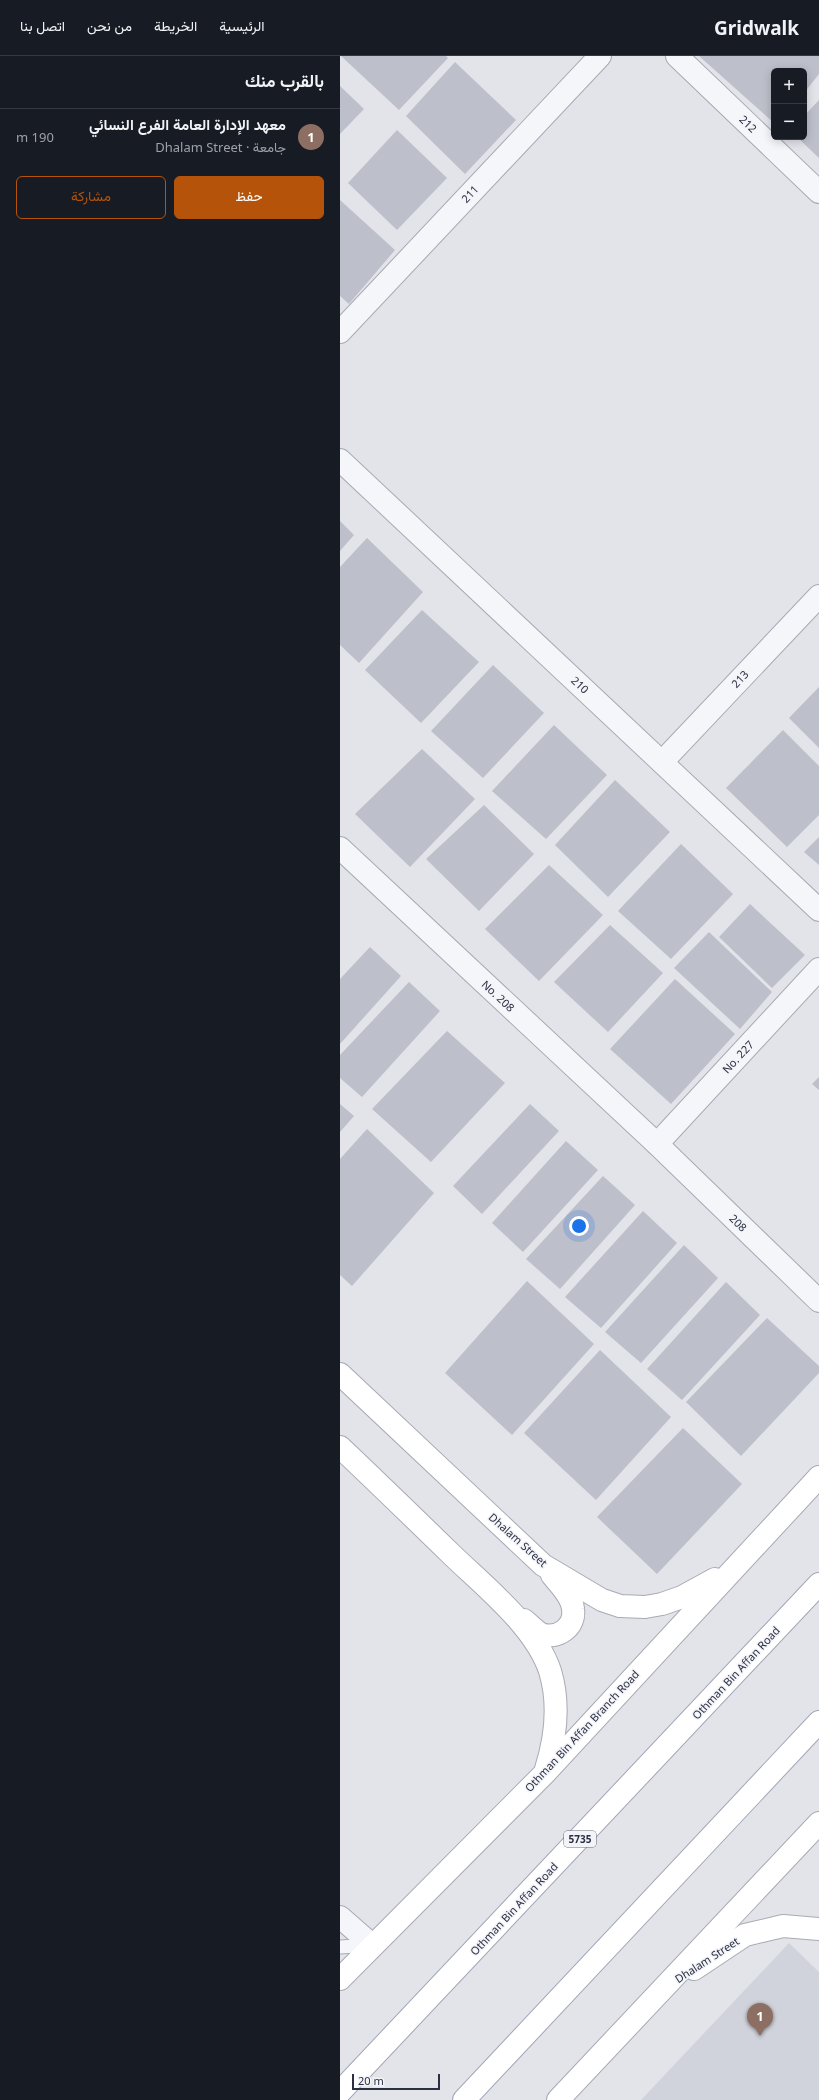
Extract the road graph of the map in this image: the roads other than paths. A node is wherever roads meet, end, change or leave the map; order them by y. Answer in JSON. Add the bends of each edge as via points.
{"nodes":[{"id":1,"x":600,"y":56,"type":"edge"},
{"id":2,"x":677,"y":56,"type":"edge"},
{"id":3,"x":819,"y":192,"type":"edge"},
{"id":4,"x":340,"y":332,"type":"edge"},
{"id":5,"x":340,"y":460,"type":"edge"},
{"id":6,"x":819,"y":596,"type":"edge"},
{"id":7,"x":662,"y":762,"type":"junction"},
{"id":8,"x":340,"y":848,"type":"edge"},
{"id":9,"x":819,"y":910,"type":"edge"},
{"id":10,"x":819,"y":969,"type":"edge"},
{"id":11,"x":657,"y":1144,"type":"junction"},
{"id":12,"x":819,"y":1301,"type":"edge"},
{"id":13,"x":340,"y":1374,"type":"edge"},
{"id":14,"x":340,"y":1447,"type":"edge"},
{"id":15,"x":819,"y":1477,"type":"edge"},
{"id":16,"x":543,"y":1565,"type":"junction"},
{"id":17,"x":732,"y":1569,"type":"junction"},
{"id":18,"x":819,"y":1584,"type":"edge"},
{"id":19,"x":507,"y":1608,"type":"junction"},
{"id":20,"x":819,"y":1722,"type":"edge"},
{"id":21,"x":545,"y":1772,"type":"junction"},
{"id":22,"x":819,"y":1823,"type":"edge"},
{"id":23,"x":340,"y":1917,"type":"edge"},
{"id":24,"x":819,"y":1930,"type":"edge"},
{"id":25,"x":372,"y":1945,"type":"junction"},
{"id":26,"x":340,"y":1947,"type":"edge"},
{"id":27,"x":340,"y":1979,"type":"edge"},
{"id":28,"x":666,"y":1986,"type":"junction"},
{"id":29,"x":340,"y":1992,"type":"edge"},
{"id":30,"x":340,"y":2092,"type":"edge"},
{"id":31,"x":464,"y":2100,"type":"edge"},
{"id":32,"x":558,"y":2100,"type":"edge"}],
"edges":[{"from":1,"to":4,"type":"street","name":"211"},
{"from":2,"to":3,"type":"street","name":"212"},
{"from":5,"to":7,"type":"street","name":"210"},
{"from":6,"to":7,"type":"street","name":"213"},
{"from":7,"to":9,"type":"street","name":"210"},
{"from":8,"to":11,"type":"street","name":"No. 208"},
{"from":10,"to":11,"type":"street","name":"No. 227"},
{"from":11,"to":12,"type":"street","name":"208"},
{"from":13,"to":16,"type":"main road","name":"Dhalam Street"},
{"from":14,"to":19,"type":"main road"},
{"from":15,"to":17,"type":"main road","name":"Othman Bin Affan Branch Road"},
{"from":16,"to":17,"type":"main road","name":"Dhalam Street","via":[[602,1600],[620,1606],[645,1607],[682,1597]]},
{"from":16,"to":19,"type":"main road","via":[[570,1599],[573,1614],[568,1628],[559,1634],[549,1636],[539,1633]]},
{"from":17,"to":21,"type":"main road","name":"Othman Bin Affan Branch Road"},
{"from":18,"to":30,"type":"main road","name":"Othman Bin Affan Road","number":"5735"},
{"from":19,"to":21,"type":"main road","via":[[540,1650],[550,1671],[555,1696],[556,1722],[553,1748]]},
{"from":20,"to":31,"type":"main road"},
{"from":21,"to":25,"type":"main road","name":"Othman Bin Affan Branch Road"},
{"from":22,"to":28,"type":"main road"},
{"from":23,"to":25,"type":"street"},
{"from":24,"to":28,"type":"main road","name":"Dhalam Street","via":[[783,1926],[745,1936]]},
{"from":25,"to":26,"type":"lane"},
{"from":25,"to":27,"type":"main road","name":"Othman Bin Affan Branch Road"},
{"from":25,"to":29,"type":"main road"},
{"from":28,"to":32,"type":"main road"}]}
